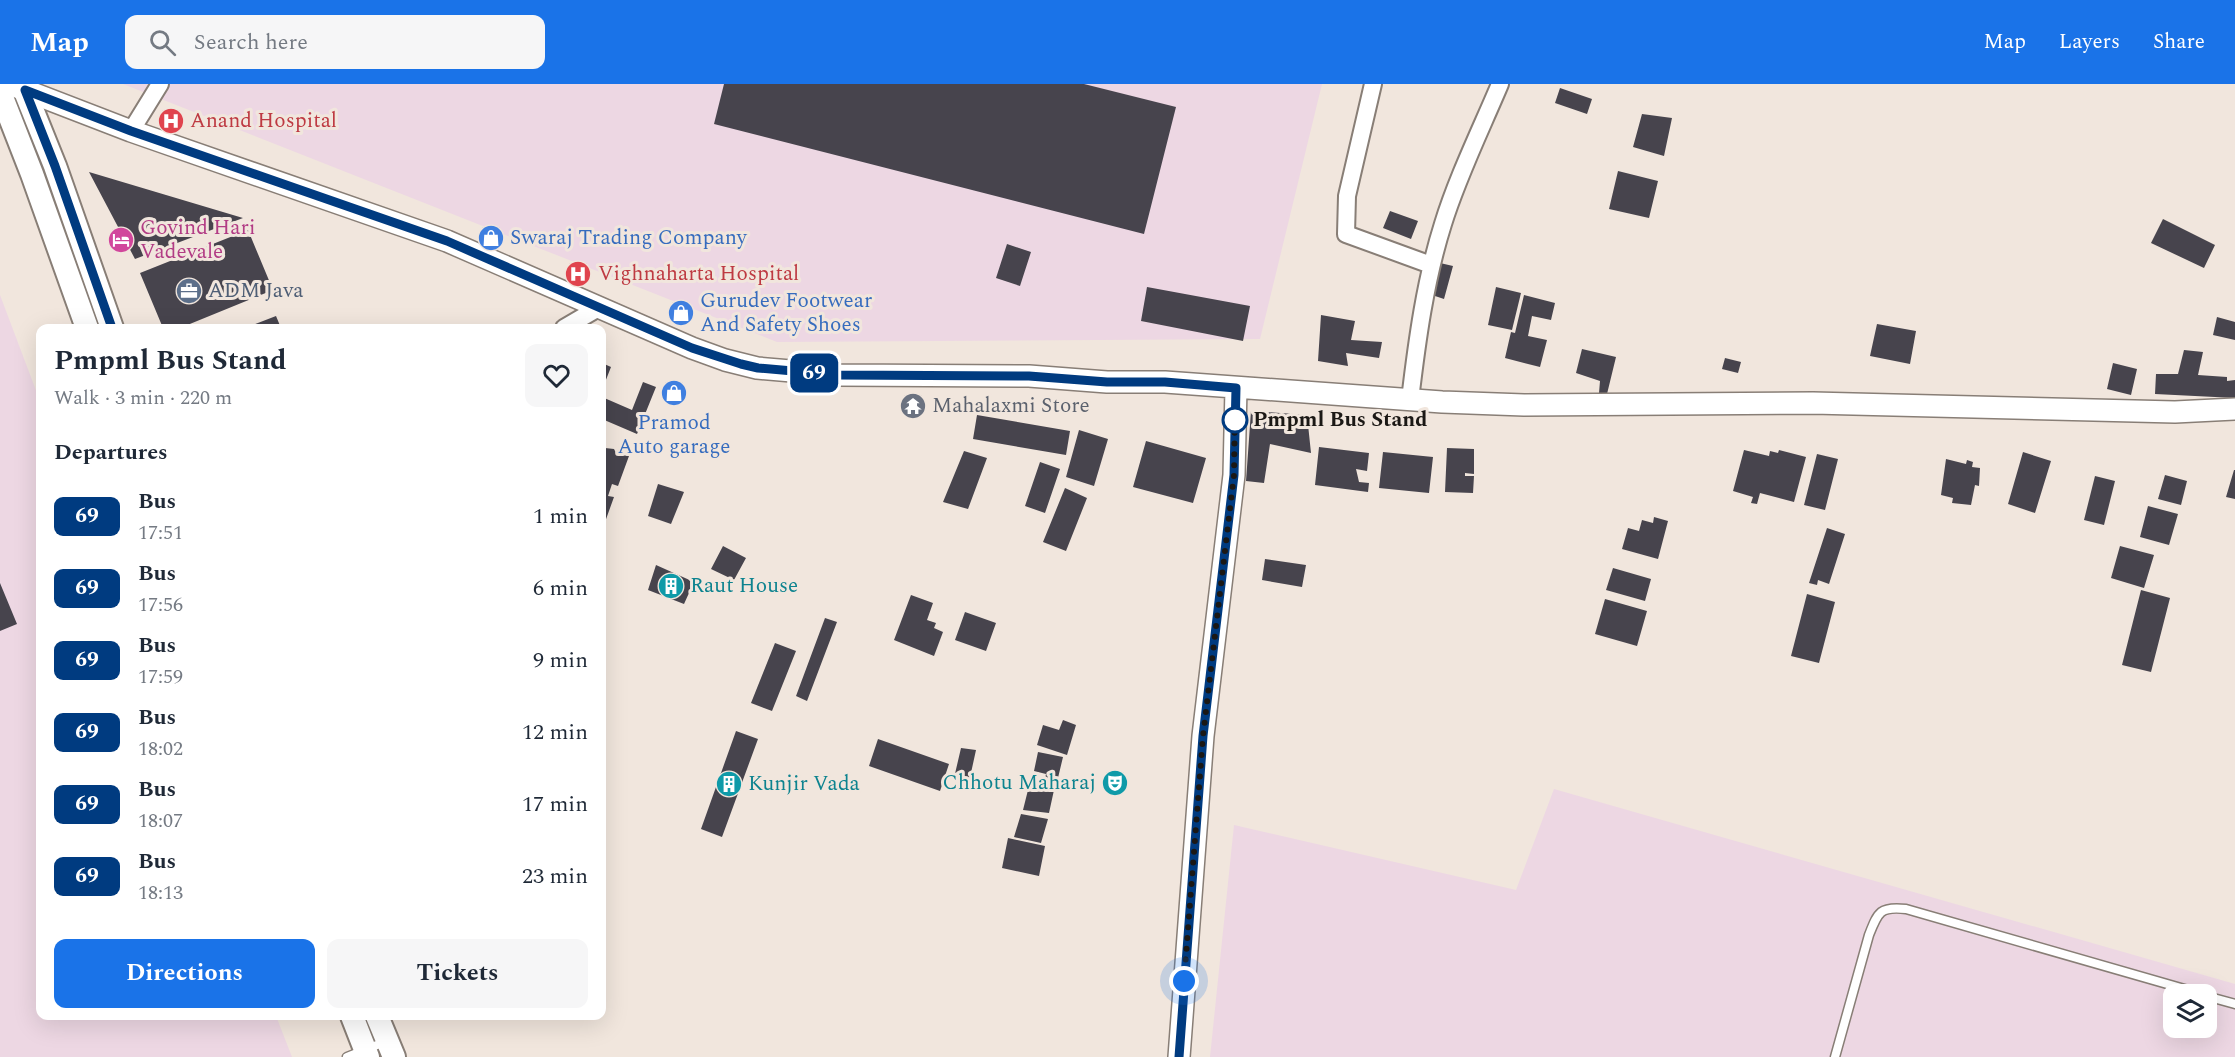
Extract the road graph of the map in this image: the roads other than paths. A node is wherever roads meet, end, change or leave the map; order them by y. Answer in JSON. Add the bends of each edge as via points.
{"nodes":[{"id":1,"x":160,"y":84,"type":"edge"},
{"id":2,"x":1373,"y":84,"type":"edge"},
{"id":3,"x":1500,"y":84,"type":"edge"},
{"id":4,"x":19,"y":86,"type":"edge"},
{"id":5,"x":0,"y":92,"type":"edge"},
{"id":6,"x":131,"y":131,"type":"junction"},
{"id":7,"x":1431,"y":265,"type":"junction"},
{"id":8,"x":600,"y":307,"type":"junction"},
{"id":9,"x":86,"y":324,"type":"edge"},
{"id":10,"x":111,"y":324,"type":"edge"},
{"id":11,"x":571,"y":324,"type":"edge"},
{"id":12,"x":1236,"y":388,"type":"junction"},
{"id":13,"x":1410,"y":400,"type":"junction"},
{"id":14,"x":2235,"y":409,"type":"edge"},
{"id":15,"x":2167,"y":984,"type":"edge"},
{"id":16,"x":2217,"y":999,"type":"edge"},
{"id":17,"x":2235,"y":1004,"type":"edge"},
{"id":18,"x":353,"y":1020,"type":"edge"},
{"id":19,"x":379,"y":1020,"type":"edge"},
{"id":20,"x":391,"y":1049,"type":"edge"},
{"id":21,"x":360,"y":1055,"type":"edge"},
{"id":22,"x":1179,"y":1057,"type":"edge"},
{"id":23,"x":1834,"y":1057,"type":"edge"}],
"edges":[{"from":1,"to":6,"type":"street"},
{"from":2,"to":7,"type":"street","via":[[1347,196],[1346,234]]},
{"from":3,"to":7,"type":"street","via":[[1443,222]]},
{"from":4,"to":6,"type":"street"},
{"from":4,"to":10,"type":"main road","via":[[55,166]]},
{"from":5,"to":9,"type":"main road"},
{"from":6,"to":8,"type":"street","via":[[447,241]]},
{"from":7,"to":13,"type":"street"},
{"from":8,"to":11,"type":"street"},
{"from":8,"to":12,"type":"street","via":[[692,348],[758,368],[838,375],[1029,376]]},
{"from":12,"to":13,"type":"street"},
{"from":12,"to":22,"type":"street","via":[[1234,475],[1203,736]]},
{"from":13,"to":14,"type":"street","via":[[1524,405],[1813,403],[2163,412]]},
{"from":15,"to":23,"type":"lane","via":[[1891,907],[1875,918]]},
{"from":16,"to":17,"type":"lane"},
{"from":18,"to":21,"type":"main road"},
{"from":19,"to":20,"type":"main road"},
{"from":20,"to":21,"type":"lane"}]}
